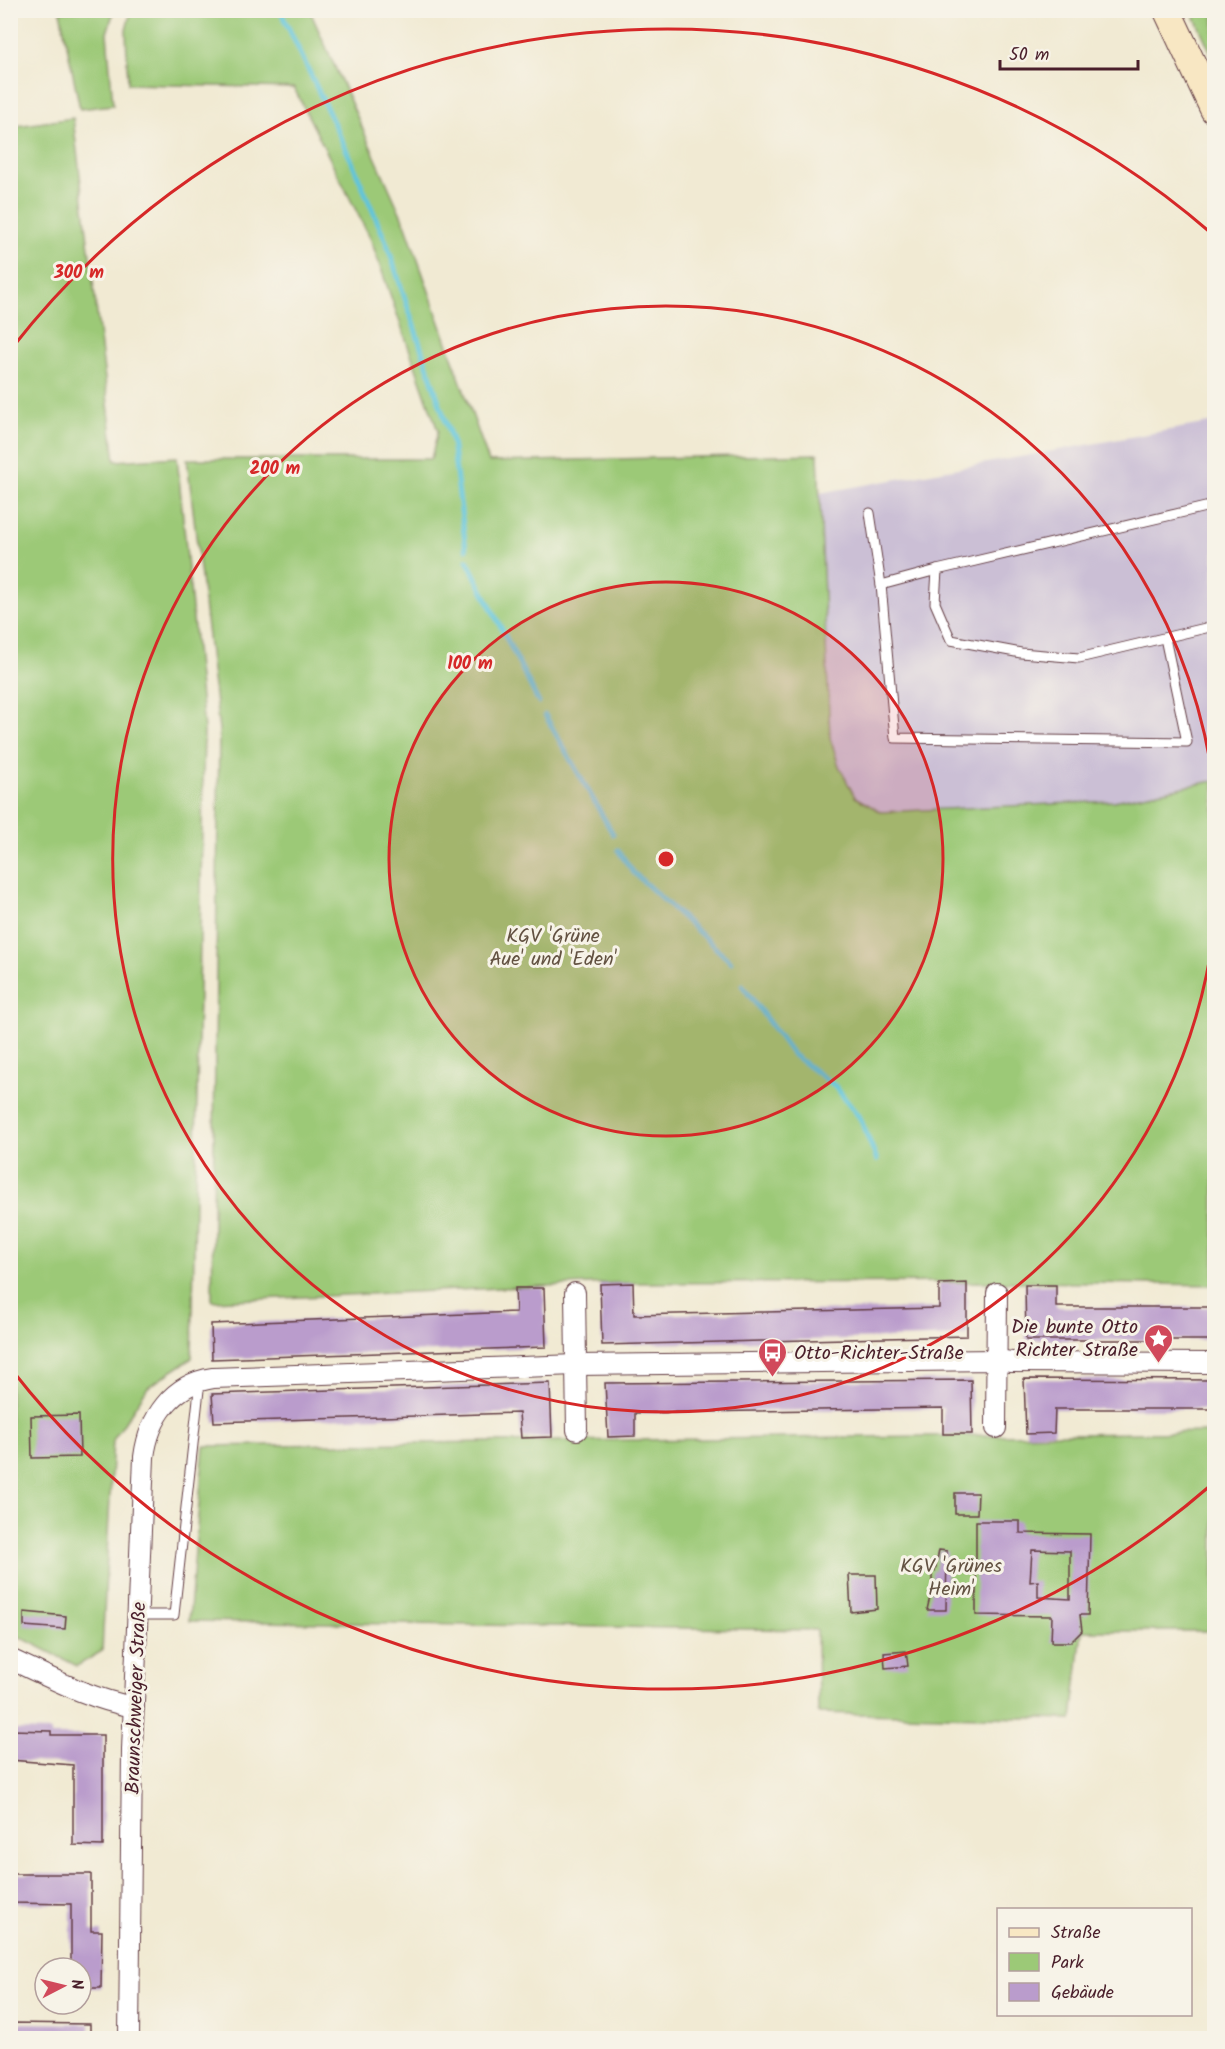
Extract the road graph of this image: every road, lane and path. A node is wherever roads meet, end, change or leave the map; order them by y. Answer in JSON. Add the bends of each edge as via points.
{"nodes":[{"id":1,"x":1167,"y":10,"type":"edge"},
{"id":2,"x":1215,"y":110,"type":"edge"},
{"id":3,"x":1215,"y":505,"type":"edge"},
{"id":4,"x":870,"y":513,"type":"dead end"},
{"id":5,"x":937,"y":570,"type":"junction"},
{"id":6,"x":880,"y":585,"type":"junction"},
{"id":7,"x":1215,"y":626,"type":"edge"},
{"id":8,"x":1165,"y":638,"type":"junction"},
{"id":9,"x":575,"y":1293,"type":"dead end"},
{"id":10,"x":997,"y":1293,"type":"dead end"},
{"id":11,"x":997,"y":1360,"type":"junction"},
{"id":12,"x":1215,"y":1363,"type":"edge"},
{"id":13,"x":576,"y":1365,"type":"junction"},
{"id":14,"x":200,"y":1381,"type":"junction"},
{"id":15,"x":996,"y":1428,"type":"dead end"},
{"id":16,"x":577,"y":1430,"type":"dead end"},
{"id":17,"x":138,"y":1615,"type":"junction"},
{"id":18,"x":10,"y":1659,"type":"edge"},
{"id":19,"x":134,"y":1707,"type":"junction"},
{"id":20,"x":129,"y":2038,"type":"edge"}],
"edges":[{"from":1,"to":2,"type":"main road"},
{"from":3,"to":5,"type":"lane"},
{"from":4,"to":6,"type":"lane"},
{"from":5,"to":6,"type":"lane"},
{"from":5,"to":8,"type":"lane","via":[[935,603],[951,640],[1021,653],[1078,658]]},
{"from":6,"to":8,"type":"lane","via":[[895,738],[1187,742]]},
{"from":7,"to":8,"type":"lane"},
{"from":9,"to":13,"type":"street"},
{"from":10,"to":11,"type":"street"},
{"from":11,"to":12,"type":"street"},
{"from":11,"to":13,"type":"street"},
{"from":11,"to":15,"type":"street"},
{"from":13,"to":14,"type":"street"},
{"from":13,"to":16,"type":"street"},
{"from":14,"to":17,"type":"street","name":"Braunschweiger Straße","via":[[165,1404],[147,1439]]},
{"from":14,"to":17,"type":"lane","via":[[174,1615]]},
{"from":17,"to":19,"type":"street","name":"Braunschweiger Straße"},
{"from":18,"to":19,"type":"street","via":[[77,1690]]},
{"from":19,"to":20,"type":"street","name":"Braunschweiger Straße"}]}
